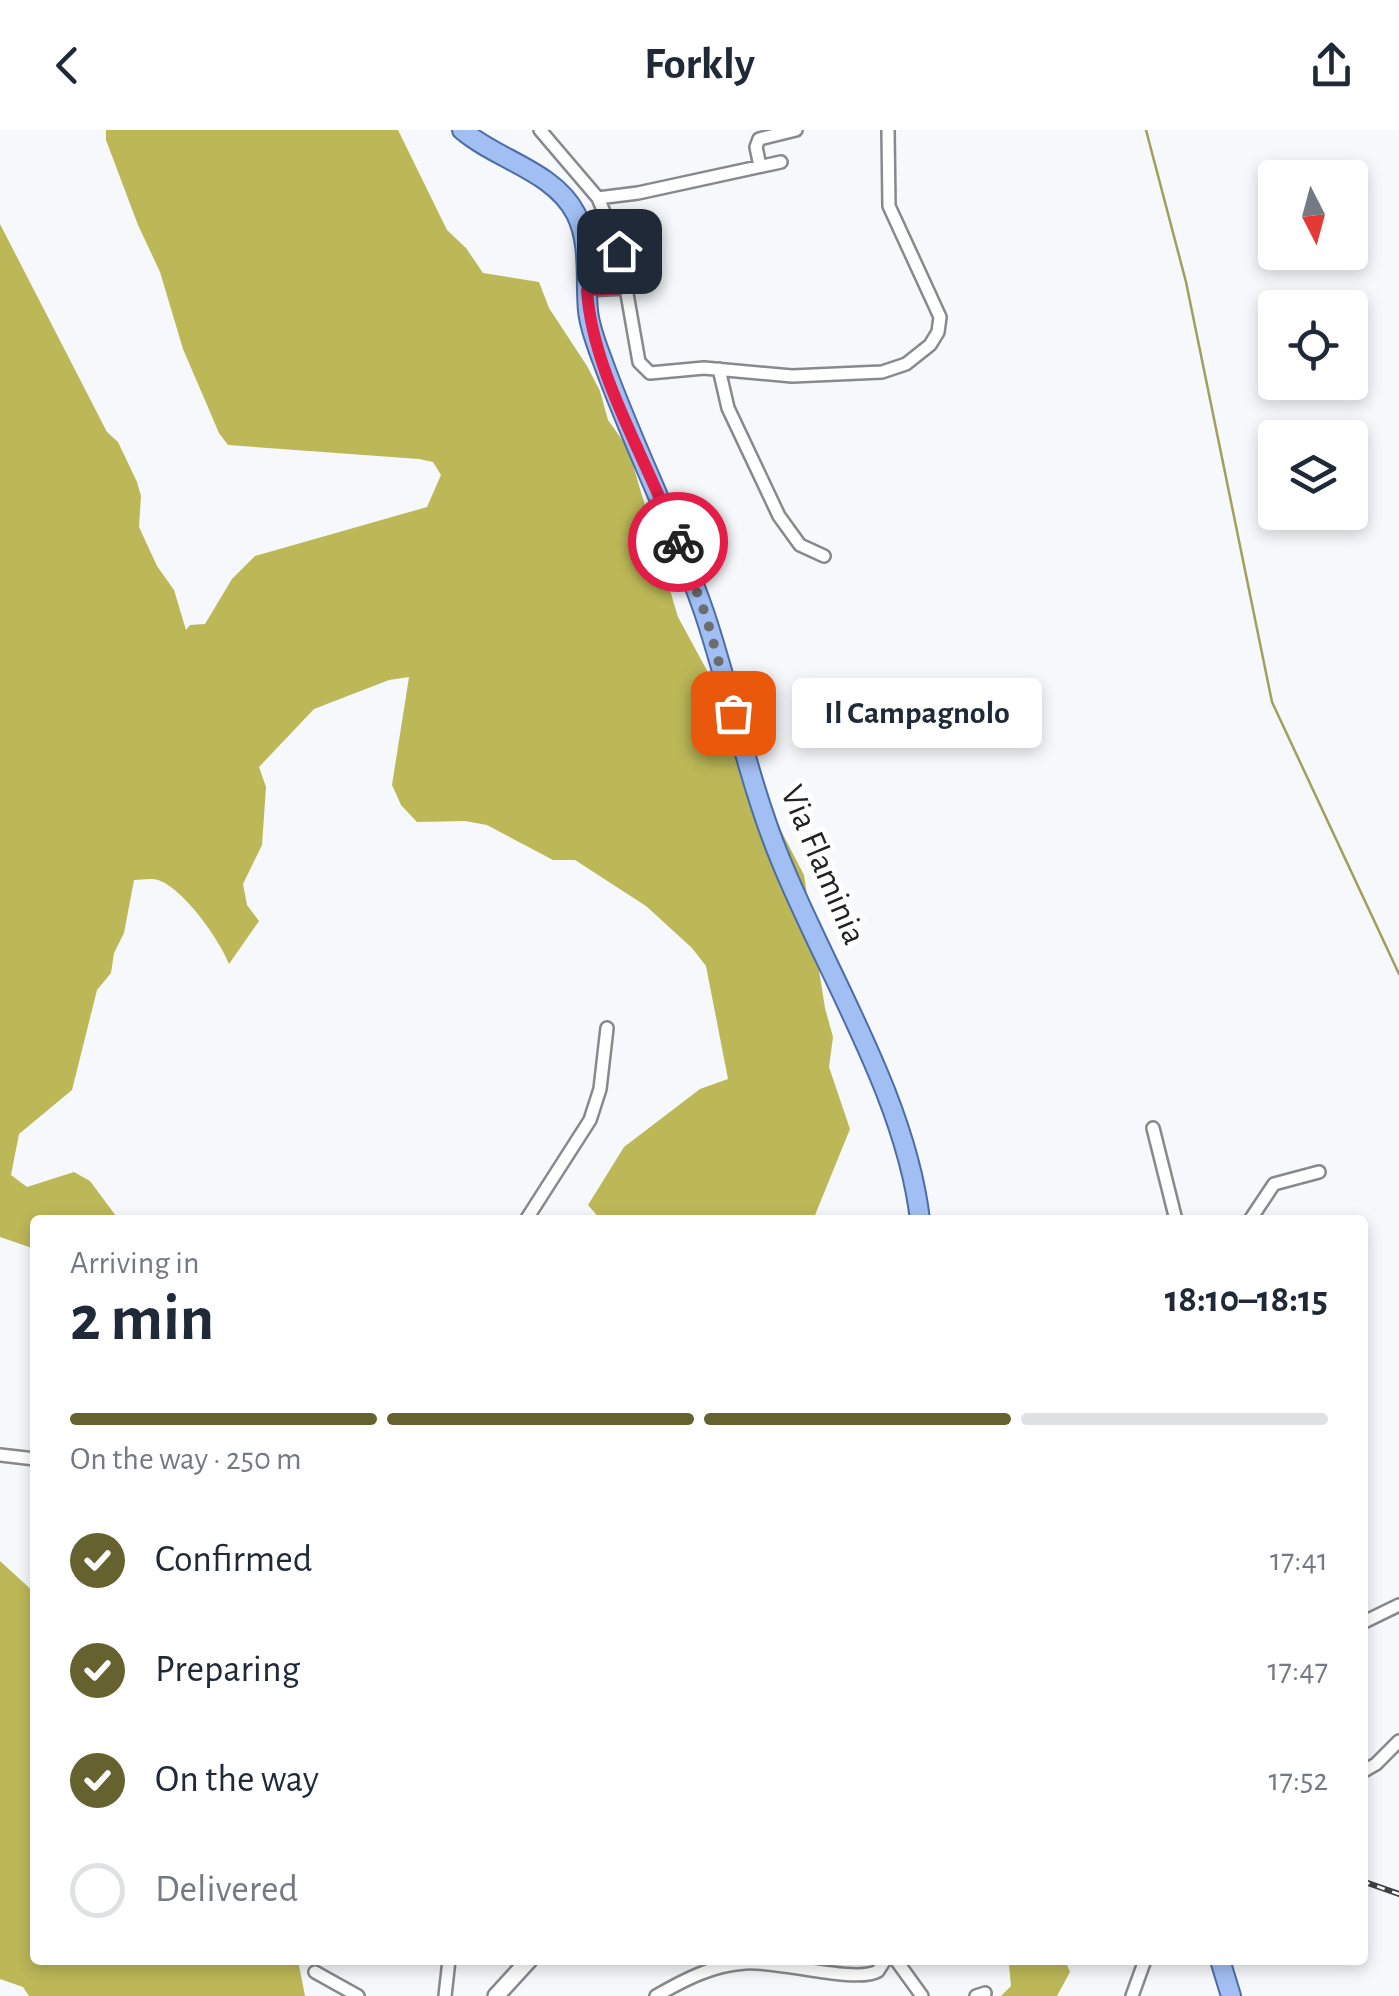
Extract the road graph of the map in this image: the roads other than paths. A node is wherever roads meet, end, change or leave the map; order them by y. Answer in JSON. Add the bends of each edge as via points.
{"nodes":[{"id":1,"x":462,"y":130,"type":"edge"},
{"id":2,"x":540,"y":130,"type":"edge"},
{"id":3,"x":796,"y":130,"type":"edge"},
{"id":4,"x":888,"y":130,"type":"edge"},
{"id":5,"x":780,"y":162,"type":"dead end"},
{"id":6,"x":760,"y":166,"type":"junction"},
{"id":7,"x":598,"y":198,"type":"junction"},
{"id":8,"x":626,"y":288,"type":"junction"},
{"id":9,"x":587,"y":290,"type":"junction"},
{"id":10,"x":719,"y":369,"type":"junction"},
{"id":11,"x":824,"y":556,"type":"dead end"},
{"id":12,"x":607,"y":1028,"type":"dead end"},
{"id":13,"x":1154,"y":1128,"type":"dead end"},
{"id":14,"x":1319,"y":1172,"type":"dead end"},
{"id":15,"x":529,"y":1215,"type":"edge"},
{"id":16,"x":919,"y":1215,"type":"edge"},
{"id":17,"x":1175,"y":1215,"type":"edge"},
{"id":18,"x":1253,"y":1215,"type":"edge"},
{"id":19,"x":0,"y":1455,"type":"edge"},
{"id":20,"x":30,"y":1458,"type":"edge"},
{"id":21,"x":1399,"y":1605,"type":"edge"},
{"id":22,"x":1368,"y":1620,"type":"edge"},
{"id":23,"x":1399,"y":1741,"type":"edge"},
{"id":24,"x":1368,"y":1769,"type":"edge"},
{"id":25,"x":448,"y":1965,"type":"edge"},
{"id":26,"x":524,"y":1965,"type":"edge"},
{"id":27,"x":728,"y":1965,"type":"edge"},
{"id":28,"x":792,"y":1965,"type":"edge"},
{"id":29,"x":882,"y":1965,"type":"edge"},
{"id":30,"x":900,"y":1965,"type":"edge"},
{"id":31,"x":1143,"y":1965,"type":"edge"},
{"id":32,"x":1222,"y":1965,"type":"edge"},
{"id":33,"x":315,"y":1972,"type":"dead end"},
{"id":34,"x":670,"y":1992,"type":"edge"},
{"id":35,"x":358,"y":1996,"type":"edge"},
{"id":36,"x":444,"y":1996,"type":"edge"},
{"id":37,"x":496,"y":1996,"type":"edge"},
{"id":38,"x":656,"y":1996,"type":"edge"},
{"id":39,"x":922,"y":1996,"type":"edge"},
{"id":40,"x":1132,"y":1996,"type":"edge"},
{"id":41,"x":1231,"y":1996,"type":"edge"}],
"edges":[{"from":1,"to":9,"type":"main road","name":"Via Flaminia","via":[[568,201],[583,234]]},
{"from":2,"to":7,"type":"street"},
{"from":3,"to":6,"type":"street","via":[[756,141]]},
{"from":4,"to":10,"type":"street","via":[[888,206],[939,314],[935,339],[906,364],[886,371],[798,376]]},
{"from":5,"to":6,"type":"street"},
{"from":6,"to":7,"type":"street"},
{"from":7,"to":8,"type":"street","via":[[616,239]]},
{"from":8,"to":9,"type":"street"},
{"from":8,"to":10,"type":"street","via":[[643,368]]},
{"from":9,"to":16,"type":"main road","name":"Via Flaminia","via":[[598,348],[706,616],[764,817],[897,1124]]},
{"from":10,"to":11,"type":"street","via":[[728,408],[779,516],[800,546]]},
{"from":12,"to":15,"type":"street","via":[[594,1109]]},
{"from":13,"to":17,"type":"street"},
{"from":14,"to":18,"type":"street","via":[[1274,1184]]},
{"from":19,"to":20,"type":"street"},
{"from":21,"to":22,"type":"street"},
{"from":23,"to":24,"type":"street"},
{"from":25,"to":36,"type":"street"},
{"from":26,"to":37,"type":"main road"},
{"from":27,"to":34,"type":"street"},
{"from":28,"to":29,"type":"street","via":[[865,1976]]},
{"from":30,"to":39,"type":"street"},
{"from":31,"to":40,"type":"street"},
{"from":32,"to":41,"type":"main road"},
{"from":33,"to":35,"type":"street"},
{"from":34,"to":38,"type":"street"}]}
